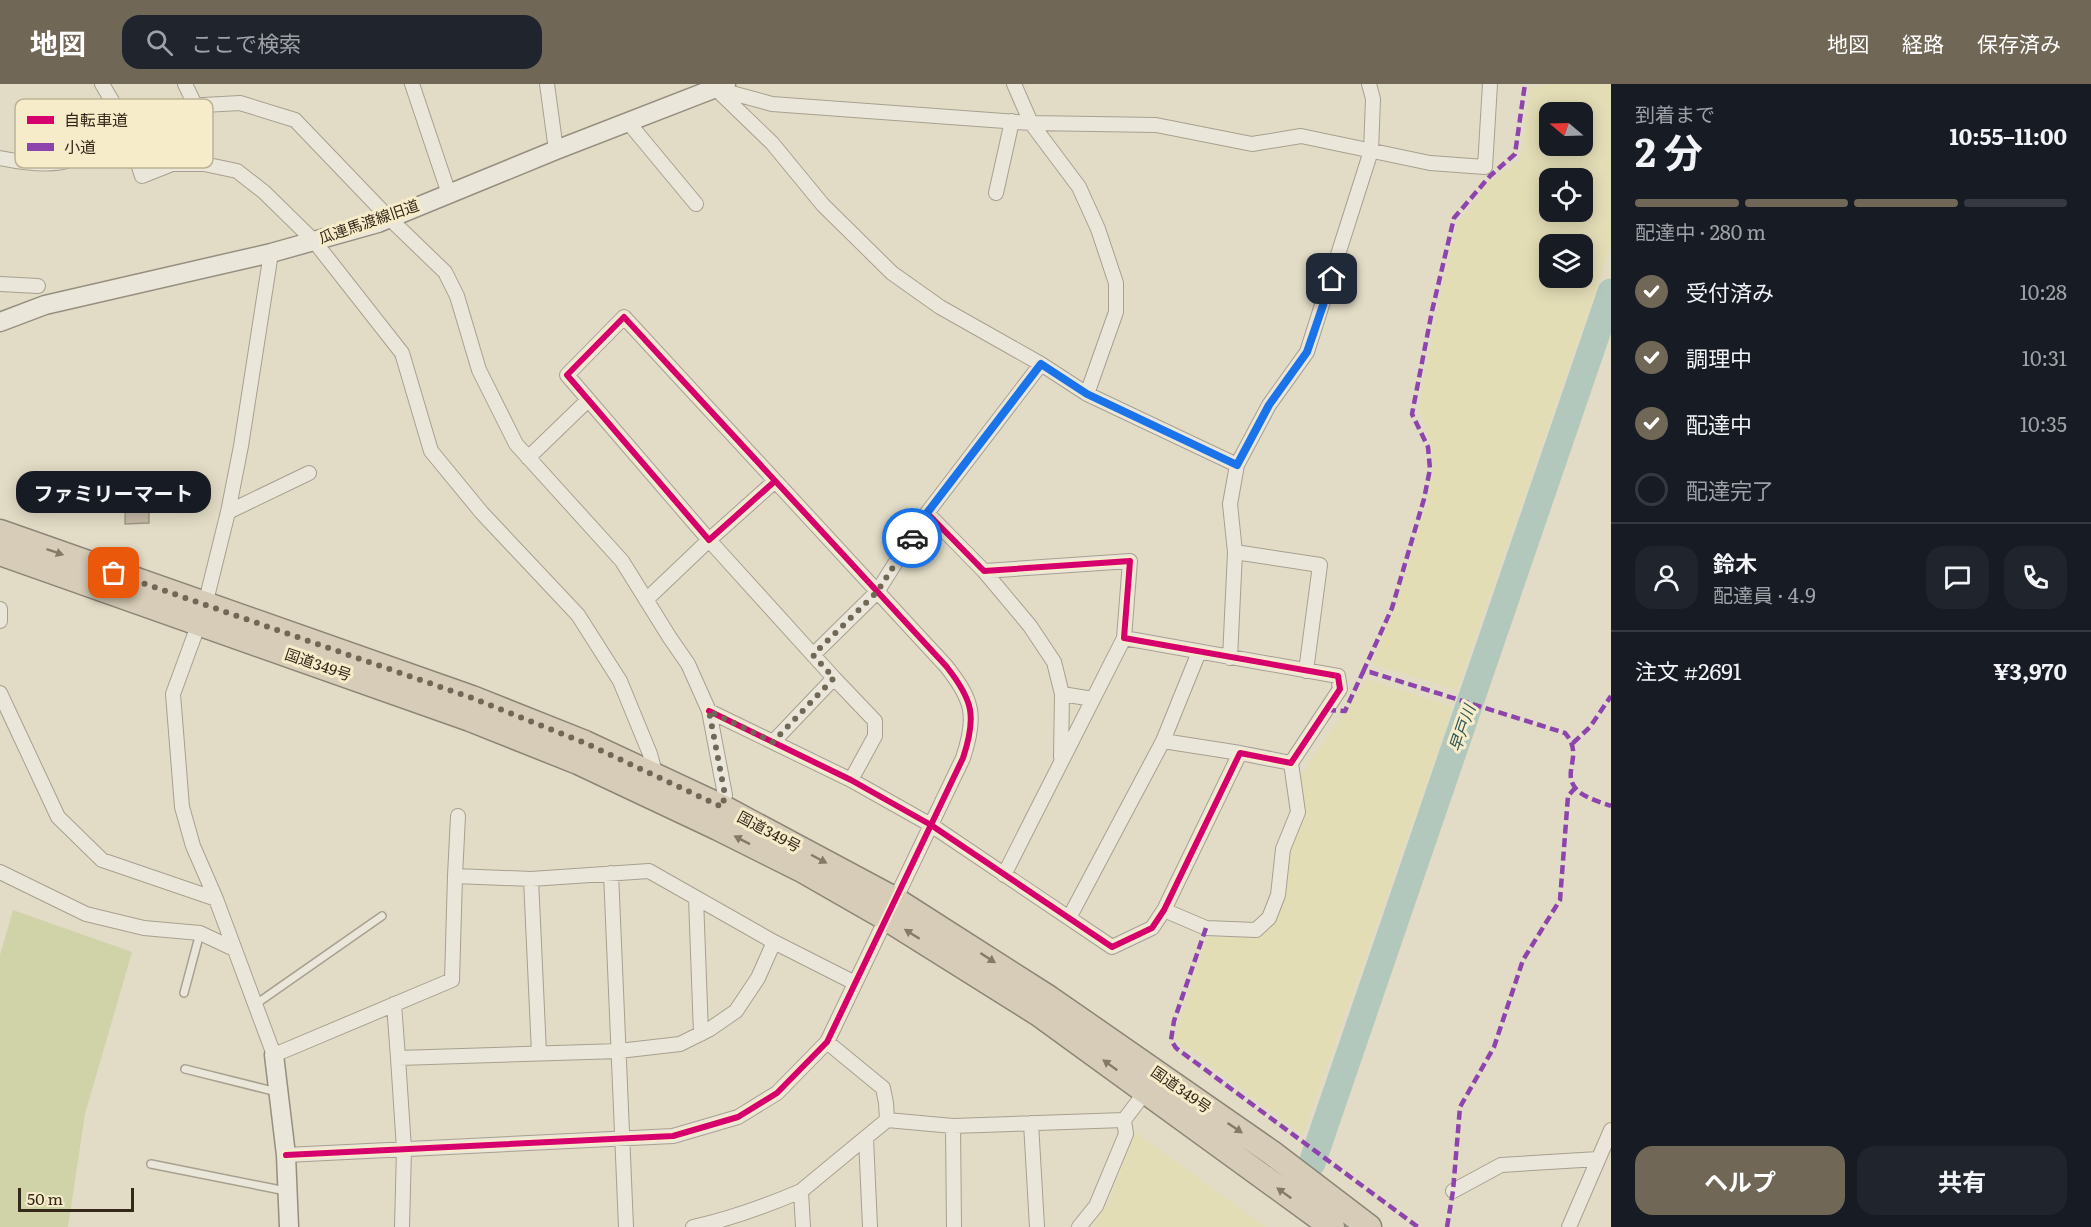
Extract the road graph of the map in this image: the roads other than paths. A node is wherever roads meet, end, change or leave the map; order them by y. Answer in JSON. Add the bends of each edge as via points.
{"nodes":[{"id":1,"x":102,"y":84,"type":"edge"},
{"id":2,"x":186,"y":84,"type":"edge"},
{"id":3,"x":412,"y":84,"type":"edge"},
{"id":4,"x":547,"y":84,"type":"edge"},
{"id":5,"x":1014,"y":84,"type":"edge"},
{"id":6,"x":1369,"y":84,"type":"edge"},
{"id":7,"x":1490,"y":84,"type":"edge"},
{"id":8,"x":720,"y":86,"type":"edge"},
{"id":9,"x":111,"y":99,"type":"edge"},
{"id":10,"x":192,"y":99,"type":"edge"},
{"id":11,"x":213,"y":104,"type":"edge"},
{"id":12,"x":1012,"y":121,"type":"junction"},
{"id":13,"x":628,"y":122,"type":"junction"},
{"id":14,"x":1030,"y":123,"type":"junction"},
{"id":15,"x":556,"y":150,"type":"junction"},
{"id":16,"x":1371,"y":151,"type":"junction"},
{"id":17,"x":0,"y":158,"type":"edge"},
{"id":18,"x":15,"y":161,"type":"edge"},
{"id":19,"x":213,"y":166,"type":"edge"},
{"id":20,"x":139,"y":168,"type":"edge"},
{"id":21,"x":162,"y":168,"type":"edge"},
{"id":22,"x":996,"y":193,"type":"dead end"},
{"id":23,"x":449,"y":194,"type":"junction"},
{"id":24,"x":696,"y":204,"type":"dead end"},
{"id":25,"x":389,"y":218,"type":"junction"},
{"id":26,"x":314,"y":241,"type":"junction"},
{"id":27,"x":271,"y":253,"type":"junction"},
{"id":28,"x":0,"y":284,"type":"edge"},
{"id":29,"x":39,"y":286,"type":"dead end"},
{"id":30,"x":0,"y":322,"type":"edge"},
{"id":31,"x":1041,"y":364,"type":"junction"},
{"id":32,"x":1087,"y":394,"type":"junction"},
{"id":33,"x":588,"y":400,"type":"junction"},
{"id":34,"x":528,"y":458,"type":"junction"},
{"id":35,"x":1237,"y":465,"type":"junction"},
{"id":36,"x":309,"y":473,"type":"dead end"},
{"id":37,"x":775,"y":481,"type":"junction"},
{"id":38,"x":228,"y":512,"type":"junction"},
{"id":39,"x":927,"y":513,"type":"junction"},
{"id":40,"x":0,"y":532,"type":"edge"},
{"id":41,"x":709,"y":540,"type":"junction"},
{"id":42,"x":1235,"y":552,"type":"junction"},
{"id":43,"x":0,"y":554,"type":"edge"},
{"id":44,"x":984,"y":571,"type":"junction"},
{"id":45,"x":877,"y":592,"type":"junction"},
{"id":46,"x":646,"y":600,"type":"junction"},
{"id":47,"x":0,"y":609,"type":"edge"},
{"id":48,"x":202,"y":614,"type":"junction"},
{"id":49,"x":0,"y":621,"type":"edge"},
{"id":50,"x":1124,"y":638,"type":"junction"},
{"id":51,"x":1199,"y":652,"type":"junction"},
{"id":52,"x":813,"y":655,"type":"junction"},
{"id":53,"x":1230,"y":658,"type":"junction"},
{"id":54,"x":1306,"y":670,"type":"junction"},
{"id":55,"x":834,"y":678,"type":"junction"},
{"id":56,"x":0,"y":693,"type":"edge"},
{"id":57,"x":1062,"y":694,"type":"junction"},
{"id":58,"x":1093,"y":699,"type":"junction"},
{"id":59,"x":709,"y":711,"type":"junction"},
{"id":60,"x":1163,"y":741,"type":"junction"},
{"id":61,"x":773,"y":742,"type":"junction"},
{"id":62,"x":1240,"y":753,"type":"junction"},
{"id":63,"x":1061,"y":762,"type":"junction"},
{"id":64,"x":1291,"y":763,"type":"junction"},
{"id":65,"x":656,"y":776,"type":"junction"},
{"id":66,"x":851,"y":780,"type":"junction"},
{"id":67,"x":722,"y":807,"type":"junction"},
{"id":68,"x":458,"y":816,"type":"dead end"},
{"id":69,"x":931,"y":825,"type":"junction"},
{"id":70,"x":0,"y":872,"type":"edge"},
{"id":71,"x":611,"y":873,"type":"junction"},
{"id":72,"x":1004,"y":875,"type":"junction"},
{"id":73,"x":456,"y":876,"type":"junction"},
{"id":74,"x":531,"y":879,"type":"junction"},
{"id":75,"x":696,"y":898,"type":"junction"},
{"id":76,"x":216,"y":899,"type":"junction"},
{"id":77,"x":890,"y":908,"type":"junction"},
{"id":78,"x":1164,"y":910,"type":"junction"},
{"id":79,"x":382,"y":916,"type":"dead end"},
{"id":80,"x":1069,"y":918,"type":"junction"},
{"id":81,"x":200,"y":933,"type":"junction"},
{"id":82,"x":774,"y":942,"type":"junction"},
{"id":83,"x":234,"y":949,"type":"junction"},
{"id":84,"x":855,"y":983,"type":"junction"},
{"id":85,"x":184,"y":993,"type":"dead end"},
{"id":86,"x":256,"y":1004,"type":"junction"},
{"id":87,"x":394,"y":1004,"type":"junction"},
{"id":88,"x":701,"y":1034,"type":"junction"},
{"id":89,"x":827,"y":1042,"type":"junction"},
{"id":90,"x":619,"y":1051,"type":"junction"},
{"id":91,"x":539,"y":1053,"type":"junction"},
{"id":92,"x":274,"y":1054,"type":"junction"},
{"id":93,"x":398,"y":1058,"type":"junction"},
{"id":94,"x":185,"y":1069,"type":"dead end"},
{"id":95,"x":1146,"y":1091,"type":"junction"},
{"id":96,"x":279,"y":1093,"type":"junction"},
{"id":97,"x":1124,"y":1119,"type":"junction"},
{"id":98,"x":887,"y":1120,"type":"junction"},
{"id":99,"x":1031,"y":1123,"type":"junction"},
{"id":100,"x":953,"y":1126,"type":"junction"},
{"id":101,"x":1610,"y":1132,"type":"edge"},
{"id":102,"x":866,"y":1138,"type":"junction"},
{"id":103,"x":623,"y":1140,"type":"junction"},
{"id":104,"x":404,"y":1149,"type":"junction"},
{"id":105,"x":286,"y":1155,"type":"junction"},
{"id":106,"x":1598,"y":1159,"type":"junction"},
{"id":107,"x":151,"y":1164,"type":"dead end"},
{"id":108,"x":801,"y":1191,"type":"junction"},
{"id":109,"x":1453,"y":1191,"type":"dead end"},
{"id":110,"x":288,"y":1192,"type":"junction"},
{"id":111,"x":290,"y":1227,"type":"edge"},
{"id":112,"x":402,"y":1227,"type":"edge"},
{"id":113,"x":626,"y":1227,"type":"edge"},
{"id":114,"x":693,"y":1227,"type":"edge"},
{"id":115,"x":803,"y":1227,"type":"edge"},
{"id":116,"x":870,"y":1227,"type":"edge"},
{"id":117,"x":954,"y":1227,"type":"edge"},
{"id":118,"x":1037,"y":1227,"type":"edge"},
{"id":119,"x":1079,"y":1227,"type":"edge"},
{"id":120,"x":1332,"y":1227,"type":"edge"},
{"id":121,"x":1369,"y":1227,"type":"edge"},
{"id":122,"x":1569,"y":1227,"type":"edge"}],
"edges":[{"from":1,"to":9,"type":"street"},
{"from":2,"to":10,"type":"street"},
{"from":3,"to":23,"type":"street"},
{"from":4,"to":15,"type":"street"},
{"from":5,"to":14,"type":"street"},
{"from":6,"to":16,"type":"street","via":[[1373,99]]},
{"from":7,"to":16,"type":"street","via":[[1485,166],[1430,163]]},
{"from":8,"to":12,"type":"street","via":[[772,104]]},
{"from":8,"to":13,"type":"street","name":"瓜連馬渡線旧道"},
{"from":8,"to":31,"type":"street","via":[[823,205],[892,273],[940,307]]},
{"from":11,"to":25,"type":"street","via":[[240,103],[296,120]]},
{"from":12,"to":14,"type":"street"},
{"from":12,"to":22,"type":"street"},
{"from":13,"to":15,"type":"street","name":"瓜連馬渡線旧道"},
{"from":13,"to":24,"type":"street"},
{"from":14,"to":16,"type":"street","via":[[1156,125],[1252,144],[1302,136]]},
{"from":14,"to":32,"type":"street","via":[[1079,187],[1116,283],[1116,312]]},
{"from":15,"to":23,"type":"street","name":"瓜連馬渡線旧道"},
{"from":16,"to":35,"type":"street","via":[[1307,352],[1269,405]]},
{"from":17,"to":18,"type":"street"},
{"from":19,"to":26,"type":"street","via":[[237,171]]},
{"from":20,"to":21,"type":"street","via":[[142,176]]},
{"from":23,"to":25,"type":"street","name":"瓜連馬渡線旧道"},
{"from":25,"to":26,"type":"street","name":"瓜連馬渡線旧道"},
{"from":25,"to":34,"type":"street","via":[[446,272],[479,370],[516,444]]},
{"from":26,"to":27,"type":"street","name":"瓜連馬渡線旧道"},
{"from":26,"to":65,"type":"street","via":[[402,353],[431,451],[482,513],[578,615],[620,681]]},
{"from":27,"to":30,"type":"street","name":"瓜連馬渡線旧道","via":[[45,305]]},
{"from":27,"to":38,"type":"street"},
{"from":28,"to":29,"type":"street"},
{"from":31,"to":32,"type":"street"},
{"from":31,"to":39,"type":"street"},
{"from":32,"to":35,"type":"street"},
{"from":33,"to":34,"type":"street"},
{"from":33,"to":37,"type":"street","via":[[567,375],[624,317]]},
{"from":33,"to":41,"type":"street"},
{"from":34,"to":46,"type":"street","via":[[622,561]]},
{"from":35,"to":42,"type":"street","via":[[1230,504]]},
{"from":36,"to":38,"type":"street"},
{"from":37,"to":41,"type":"street"},
{"from":37,"to":45,"type":"street"},
{"from":38,"to":48,"type":"street"},
{"from":39,"to":44,"type":"street"},
{"from":39,"to":45,"type":"street"},
{"from":40,"to":48,"type":"highway","name":"国道349号","one_way":true},
{"from":41,"to":46,"type":"street"},
{"from":41,"to":52,"type":"street"},
{"from":42,"to":53,"type":"street"},
{"from":42,"to":54,"type":"street","via":[[1320,565]]},
{"from":43,"to":48,"type":"highway","name":"国道349号"},
{"from":44,"to":50,"type":"street","via":[[1130,561]]},
{"from":44,"to":57,"type":"street","via":[[1054,662]]},
{"from":45,"to":52,"type":"street"},
{"from":45,"to":69,"type":"street","via":[[946,666],[969,704],[970,736]]},
{"from":46,"to":59,"type":"street","via":[[688,664]]},
{"from":47,"to":49,"type":"street"},
{"from":48,"to":65,"type":"highway","name":"国道349号","via":[[472,698]]},
{"from":48,"to":76,"type":"street","via":[[173,694],[182,807],[193,846]]},
{"from":77,"to":48,"type":"highway","name":"国道349号","one_way":true,"via":[[578,762]]},
{"from":50,"to":51,"type":"street"},
{"from":50,"to":58,"type":"street"},
{"from":51,"to":53,"type":"street"},
{"from":51,"to":60,"type":"street"},
{"from":52,"to":55,"type":"street"},
{"from":53,"to":54,"type":"street"},
{"from":54,"to":64,"type":"street","via":[[1338,676],[1340,688]]},
{"from":55,"to":61,"type":"street"},
{"from":55,"to":66,"type":"street","via":[[875,721],[875,736]]},
{"from":56,"to":76,"type":"street","via":[[58,816],[102,860]]},
{"from":57,"to":58,"type":"street"},
{"from":57,"to":63,"type":"street"},
{"from":58,"to":63,"type":"street"},
{"from":59,"to":61,"type":"street"},
{"from":59,"to":67,"type":"street","via":[[725,795]]},
{"from":60,"to":62,"type":"street"},
{"from":60,"to":80,"type":"street"},
{"from":61,"to":66,"type":"street"},
{"from":62,"to":64,"type":"street"},
{"from":62,"to":78,"type":"street"},
{"from":63,"to":72,"type":"street"},
{"from":64,"to":78,"type":"street","via":[[1298,812],[1283,849],[1278,895],[1269,918],[1256,930],[1206,928]]},
{"from":65,"to":67,"type":"highway","name":"国道349号"},
{"from":66,"to":69,"type":"street"},
{"from":67,"to":77,"type":"highway","name":"国道349号","one_way":true},
{"from":68,"to":73,"type":"street"},
{"from":69,"to":72,"type":"street"},
{"from":69,"to":77,"type":"street"},
{"from":70,"to":81,"type":"street","via":[[86,914],[144,928]]},
{"from":71,"to":74,"type":"street"},
{"from":71,"to":75,"type":"street","via":[[649,871]]},
{"from":71,"to":90,"type":"street"},
{"from":72,"to":80,"type":"street"},
{"from":73,"to":74,"type":"street"},
{"from":73,"to":87,"type":"street","via":[[452,980]]},
{"from":74,"to":91,"type":"street"},
{"from":75,"to":82,"type":"street"},
{"from":75,"to":88,"type":"street"},
{"from":76,"to":83,"type":"street"},
{"from":77,"to":84,"type":"street"},
{"from":95,"to":77,"type":"highway","name":"国道349号","one_way":true},
{"from":77,"to":121,"type":"highway","name":"国道349号","one_way":true,"via":[[1049,998],[1272,1153]]},
{"from":78,"to":80,"type":"street","via":[[1152,928],[1112,947]]},
{"from":79,"to":86,"type":"lane"},
{"from":81,"to":83,"type":"street"},
{"from":81,"to":85,"type":"lane"},
{"from":82,"to":84,"type":"street"},
{"from":82,"to":88,"type":"street","via":[[758,978],[736,1011]]},
{"from":83,"to":86,"type":"street"},
{"from":84,"to":89,"type":"street"},
{"from":86,"to":92,"type":"street"},
{"from":87,"to":92,"type":"street"},
{"from":87,"to":93,"type":"street"},
{"from":88,"to":90,"type":"street","via":[[680,1044]]},
{"from":89,"to":98,"type":"street","via":[[883,1088]]},
{"from":89,"to":103,"type":"street","via":[[777,1093],[738,1117],[673,1136]]},
{"from":90,"to":91,"type":"street"},
{"from":90,"to":103,"type":"street"},
{"from":91,"to":93,"type":"street"},
{"from":92,"to":96,"type":"street"},
{"from":93,"to":104,"type":"street"},
{"from":94,"to":96,"type":"lane"},
{"from":95,"to":97,"type":"street"},
{"from":120,"to":95,"type":"highway","name":"国道349号","one_way":true},
{"from":96,"to":105,"type":"street"},
{"from":97,"to":99,"type":"street"},
{"from":97,"to":119,"type":"street","via":[[1126,1134],[1096,1206]]},
{"from":98,"to":100,"type":"street"},
{"from":98,"to":102,"type":"street"},
{"from":99,"to":100,"type":"street"},
{"from":99,"to":118,"type":"street"},
{"from":100,"to":117,"type":"street"},
{"from":101,"to":106,"type":"street"},
{"from":102,"to":108,"type":"street"},
{"from":102,"to":116,"type":"street"},
{"from":103,"to":104,"type":"street"},
{"from":103,"to":113,"type":"street"},
{"from":104,"to":105,"type":"street"},
{"from":104,"to":112,"type":"street"},
{"from":105,"to":110,"type":"street"},
{"from":106,"to":109,"type":"street","via":[[1501,1165]]},
{"from":106,"to":122,"type":"street"},
{"from":107,"to":110,"type":"lane"},
{"from":108,"to":114,"type":"street","via":[[762,1208]]},
{"from":108,"to":115,"type":"street"},
{"from":110,"to":111,"type":"street"}]}
